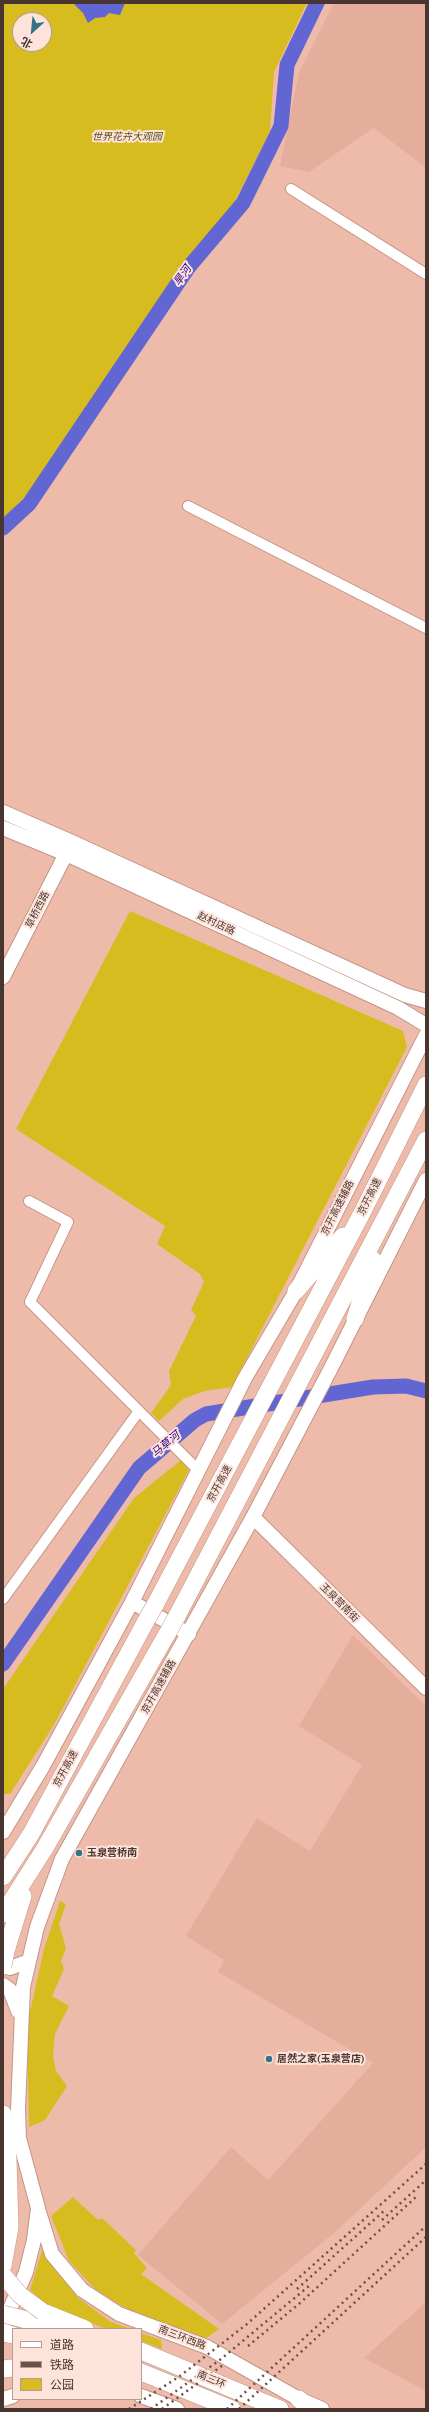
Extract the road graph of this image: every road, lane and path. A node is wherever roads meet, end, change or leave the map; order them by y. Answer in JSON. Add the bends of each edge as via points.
{"nodes":[{"id":1,"x":292,"y":189,"type":"dead end"},
{"id":2,"x":426,"y":274,"type":"edge"},
{"id":3,"x":188,"y":506,"type":"dead end"},
{"id":4,"x":426,"y":628,"type":"edge"},
{"id":5,"x":3,"y":812,"type":"edge"},
{"id":6,"x":3,"y":828,"type":"edge"},
{"id":7,"x":69,"y":848,"type":"junction"},
{"id":8,"x":3,"y":978,"type":"edge"},
{"id":9,"x":426,"y":1001,"type":"edge"},
{"id":10,"x":426,"y":1025,"type":"edge"},
{"id":11,"x":426,"y":1035,"type":"edge"},
{"id":12,"x":426,"y":1085,"type":"edge"},
{"id":13,"x":426,"y":1140,"type":"edge"},
{"id":14,"x":426,"y":1180,"type":"edge"},
{"id":15,"x":29,"y":1201,"type":"dead end"},
{"id":16,"x":362,"y":1213,"type":"junction"},
{"id":17,"x":383,"y":1224,"type":"junction"},
{"id":18,"x":296,"y":1291,"type":"junction"},
{"id":19,"x":355,"y":1319,"type":"junction"},
{"id":20,"x":139,"y":1411,"type":"junction"},
{"id":21,"x":199,"y":1471,"type":"junction"},
{"id":22,"x":253,"y":1517,"type":"junction"},
{"id":23,"x":3,"y":1598,"type":"edge"},
{"id":24,"x":132,"y":1602,"type":"junction"},
{"id":25,"x":189,"y":1634,"type":"junction"},
{"id":26,"x":426,"y":1688,"type":"edge"},
{"id":27,"x":3,"y":1832,"type":"edge"},
{"id":28,"x":45,"y":1848,"type":"junction"},
{"id":29,"x":3,"y":1877,"type":"edge"},
{"id":30,"x":3,"y":1914,"type":"edge"},
{"id":31,"x":4,"y":1960,"type":"edge"},
{"id":32,"x":29,"y":1961,"type":"junction"},
{"id":33,"x":3,"y":1985,"type":"edge"},
{"id":34,"x":21,"y":2021,"type":"junction"},
{"id":35,"x":3,"y":2114,"type":"edge"},
{"id":36,"x":38,"y":2208,"type":"junction"},
{"id":37,"x":3,"y":2266,"type":"edge"},
{"id":38,"x":3,"y":2275,"type":"edge"},
{"id":39,"x":3,"y":2314,"type":"edge"},
{"id":40,"x":3,"y":2325,"type":"edge"},
{"id":41,"x":58,"y":2328,"type":"edge"},
{"id":42,"x":82,"y":2328,"type":"edge"},
{"id":43,"x":142,"y":2351,"type":"edge"},
{"id":44,"x":144,"y":2374,"type":"edge"},
{"id":45,"x":142,"y":2396,"type":"edge"},
{"id":46,"x":304,"y":2404,"type":"edge"},
{"id":47,"x":177,"y":2409,"type":"edge"},
{"id":48,"x":232,"y":2409,"type":"edge"},
{"id":49,"x":280,"y":2409,"type":"edge"},
{"id":50,"x":322,"y":2409,"type":"edge"}],
"edges":[{"from":1,"to":2,"type":"street"},
{"from":3,"to":4,"type":"street"},
{"from":5,"to":7,"type":"street","name":"赵村店路"},
{"from":6,"to":7,"type":"street","name":"赵村店路"},
{"from":7,"to":8,"type":"street","name":"草桥西路"},
{"from":7,"to":9,"type":"street","name":"赵村店路","via":[[405,995]]},
{"from":7,"to":10,"type":"street","name":"赵村店路","via":[[398,1008]]},
{"from":11,"to":18,"type":"street","name":"京开高速辅路"},
{"from":12,"to":16,"type":"highway","name":"京开高速"},
{"from":13,"to":17,"type":"highway","name":"京开高速"},
{"from":14,"to":19,"type":"street"},
{"from":15,"to":20,"type":"street","via":[[68,1222],[30,1302]]},
{"from":16,"to":18,"type":"highway"},
{"from":16,"to":29,"type":"highway","name":"京开高速","bridge":true,"via":[[156,1605],[31,1834]]},
{"from":17,"to":19,"type":"highway"},
{"from":17,"to":28,"type":"highway","name":"京开高速","bridge":true,"via":[[177,1616]]},
{"from":18,"to":21,"type":"street","name":"京开高速辅路","via":[[245,1378]]},
{"from":19,"to":22,"type":"street","name":"京开高速辅路"},
{"from":20,"to":21,"type":"street"},
{"from":20,"to":23,"type":"street"},
{"from":21,"to":24,"type":"street"},
{"from":22,"to":25,"type":"street","name":"京开高速辅路"},
{"from":22,"to":26,"type":"street","name":"玉泉营南街"},
{"from":24,"to":25,"type":"street"},
{"from":24,"to":27,"type":"street","via":[[44,1766]]},
{"from":25,"to":32,"type":"street","name":"京开高速辅路","via":[[62,1859],[37,1927]]},
{"from":28,"to":30,"type":"highway","name":"京开高速"},
{"from":28,"to":31,"type":"highway","via":[[18,1908]]},
{"from":31,"to":32,"type":"street","via":[[10,1968]]},
{"from":32,"to":34,"type":"street","name":"京开高速辅路","via":[[22,1987]]},
{"from":33,"to":34,"type":"street","via":[[10,1990]]},
{"from":34,"to":36,"type":"street","name":"南三环西路","via":[[19,2138]]},
{"from":35,"to":37,"type":"highway","via":[[8,2159],[10,2227]]},
{"from":36,"to":40,"type":"street","via":[[26,2272]]},
{"from":36,"to":46,"type":"street","name":"南三环西路","via":[[52,2254],[82,2290],[120,2314],[207,2347]]},
{"from":38,"to":42,"type":"highway","bridge":true,"via":[[20,2295],[42,2312]]},
{"from":39,"to":41,"type":"highway","bridge":true},
{"from":43,"to":49,"type":"highway","name":"南三环"},
{"from":44,"to":48,"type":"highway","name":"南三环"},
{"from":45,"to":47,"type":"street"},
{"from":46,"to":50,"type":"street","name":"南三环西路"}]}
